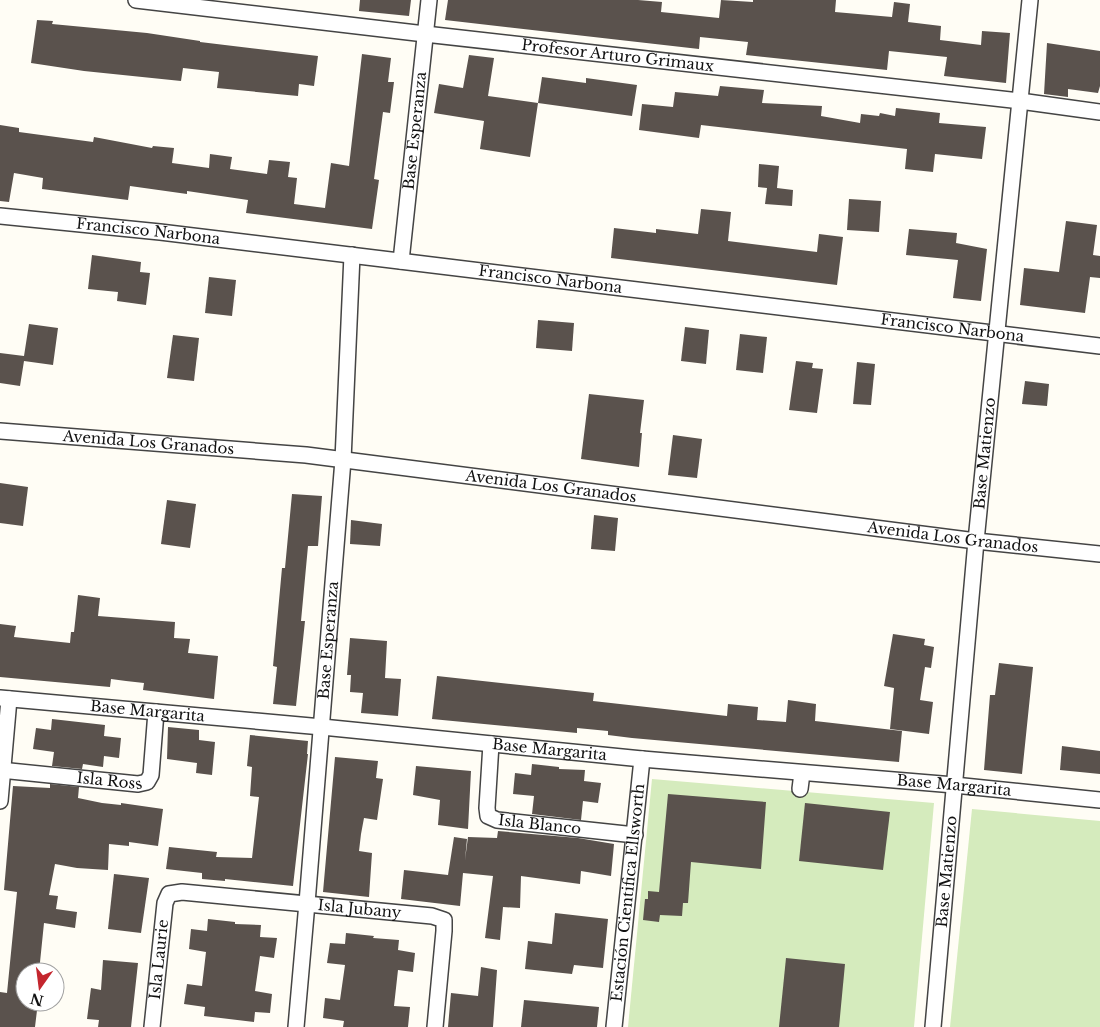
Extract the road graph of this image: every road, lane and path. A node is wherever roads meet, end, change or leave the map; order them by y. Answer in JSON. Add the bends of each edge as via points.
{"nodes":[{"id":1,"x":136,"y":0,"type":"edge"},
{"id":2,"x":429,"y":0,"type":"edge"},
{"id":3,"x":1030,"y":0,"type":"edge"},
{"id":4,"x":426,"y":34,"type":"junction"},
{"id":5,"x":1020,"y":101,"type":"junction"},
{"id":6,"x":1100,"y":112,"type":"edge"},
{"id":7,"x":0,"y":216,"type":"edge"},
{"id":8,"x":352,"y":255,"type":"junction"},
{"id":9,"x":401,"y":261,"type":"junction"},
{"id":10,"x":997,"y":334,"type":"junction"},
{"id":11,"x":1100,"y":346,"type":"edge"},
{"id":12,"x":0,"y":431,"type":"edge"},
{"id":13,"x":343,"y":460,"type":"junction"},
{"id":14,"x":976,"y":541,"type":"junction"},
{"id":15,"x":1100,"y":554,"type":"edge"},
{"id":16,"x":4,"y":698,"type":"edge"},
{"id":17,"x":156,"y":712,"type":"junction"},
{"id":18,"x":322,"y":727,"type":"junction"},
{"id":19,"x":491,"y":744,"type":"junction"},
{"id":20,"x":642,"y":759,"type":"junction"},
{"id":21,"x":1,"y":770,"type":"edge"},
{"id":22,"x":802,"y":773,"type":"junction"},
{"id":23,"x":954,"y":785,"type":"junction"},
{"id":24,"x":800,"y":789,"type":"dead end"},
{"id":25,"x":1100,"y":800,"type":"edge"},
{"id":26,"x":0,"y":801,"type":"edge"},
{"id":27,"x":635,"y":835,"type":"junction"},
{"id":28,"x":169,"y":894,"type":"joint"},
{"id":29,"x":307,"y":903,"type":"junction"},
{"id":30,"x":152,"y":1027,"type":"edge"},
{"id":31,"x":296,"y":1027,"type":"edge"},
{"id":32,"x":435,"y":1027,"type":"edge"},
{"id":33,"x":614,"y":1027,"type":"edge"},
{"id":34,"x":933,"y":1027,"type":"edge"}],
"edges":[{"from":1,"to":4,"type":"street","name":"Profesor Arturo Grimaux"},
{"from":2,"to":4,"type":"street","name":"Base Esperanza"},
{"from":3,"to":5,"type":"street","name":"Base Matienzo"},
{"from":4,"to":5,"type":"street","name":"Profesor Arturo Grimaux"},
{"from":4,"to":9,"type":"street","name":"Base Esperanza"},
{"from":5,"to":6,"type":"street","name":"Profesor Arturo Grimaux"},
{"from":5,"to":10,"type":"street","name":"Base Matienzo"},
{"from":7,"to":8,"type":"street","name":"Francisco Narbona"},
{"from":8,"to":9,"type":"street","name":"Francisco Narbona"},
{"from":8,"to":13,"type":"street","name":"Base Esperanza"},
{"from":9,"to":10,"type":"street","name":"Francisco Narbona"},
{"from":10,"to":11,"type":"street","name":"Francisco Narbona"},
{"from":10,"to":14,"type":"street","name":"Base Matienzo"},
{"from":12,"to":13,"type":"street","name":"Avenida Los Granados"},
{"from":13,"to":14,"type":"street","name":"Avenida Los Granados"},
{"from":13,"to":18,"type":"street","name":"Base Esperanza"},
{"from":14,"to":15,"type":"street","name":"Avenida Los Granados"},
{"from":14,"to":23,"type":"street","name":"Base Matienzo"},
{"from":16,"to":17,"type":"street","name":"Base Margarita"},
{"from":16,"to":21,"type":"street"},
{"from":17,"to":18,"type":"street","name":"Base Margarita"},
{"from":17,"to":21,"type":"street","name":"Isla Ross","via":[[151,775],[147,782],[138,784]]},
{"from":18,"to":19,"type":"street","name":"Base Margarita"},
{"from":18,"to":29,"type":"street","name":"Base Esperanza"},
{"from":19,"to":20,"type":"street","name":"Base Margarita"},
{"from":19,"to":27,"type":"street","name":"Isla Blanco","via":[[488,816],[498,820]]},
{"from":20,"to":22,"type":"street","name":"Base Margarita"},
{"from":20,"to":27,"type":"street","name":"Estación Cientifica Ellsworth"},
{"from":21,"to":26,"type":"street"},
{"from":22,"to":23,"type":"street","name":"Base Margarita"},
{"from":22,"to":24,"type":"street"},
{"from":23,"to":25,"type":"street","name":"Base Margarita"},
{"from":23,"to":34,"type":"street","name":"Base Matienzo"},
{"from":27,"to":33,"type":"street","name":"Estación Cientifica Ellsworth"},
{"from":28,"to":29,"type":"street","name":"Isla Jubany","via":[[182,892]]},
{"from":28,"to":30,"type":"street","name":"Isla Laurie","via":[[165,903]]},
{"from":29,"to":31,"type":"street","name":"Base Esperanza"},
{"from":29,"to":32,"type":"street","name":"Isla Jubany","via":[[444,920]]}]}
